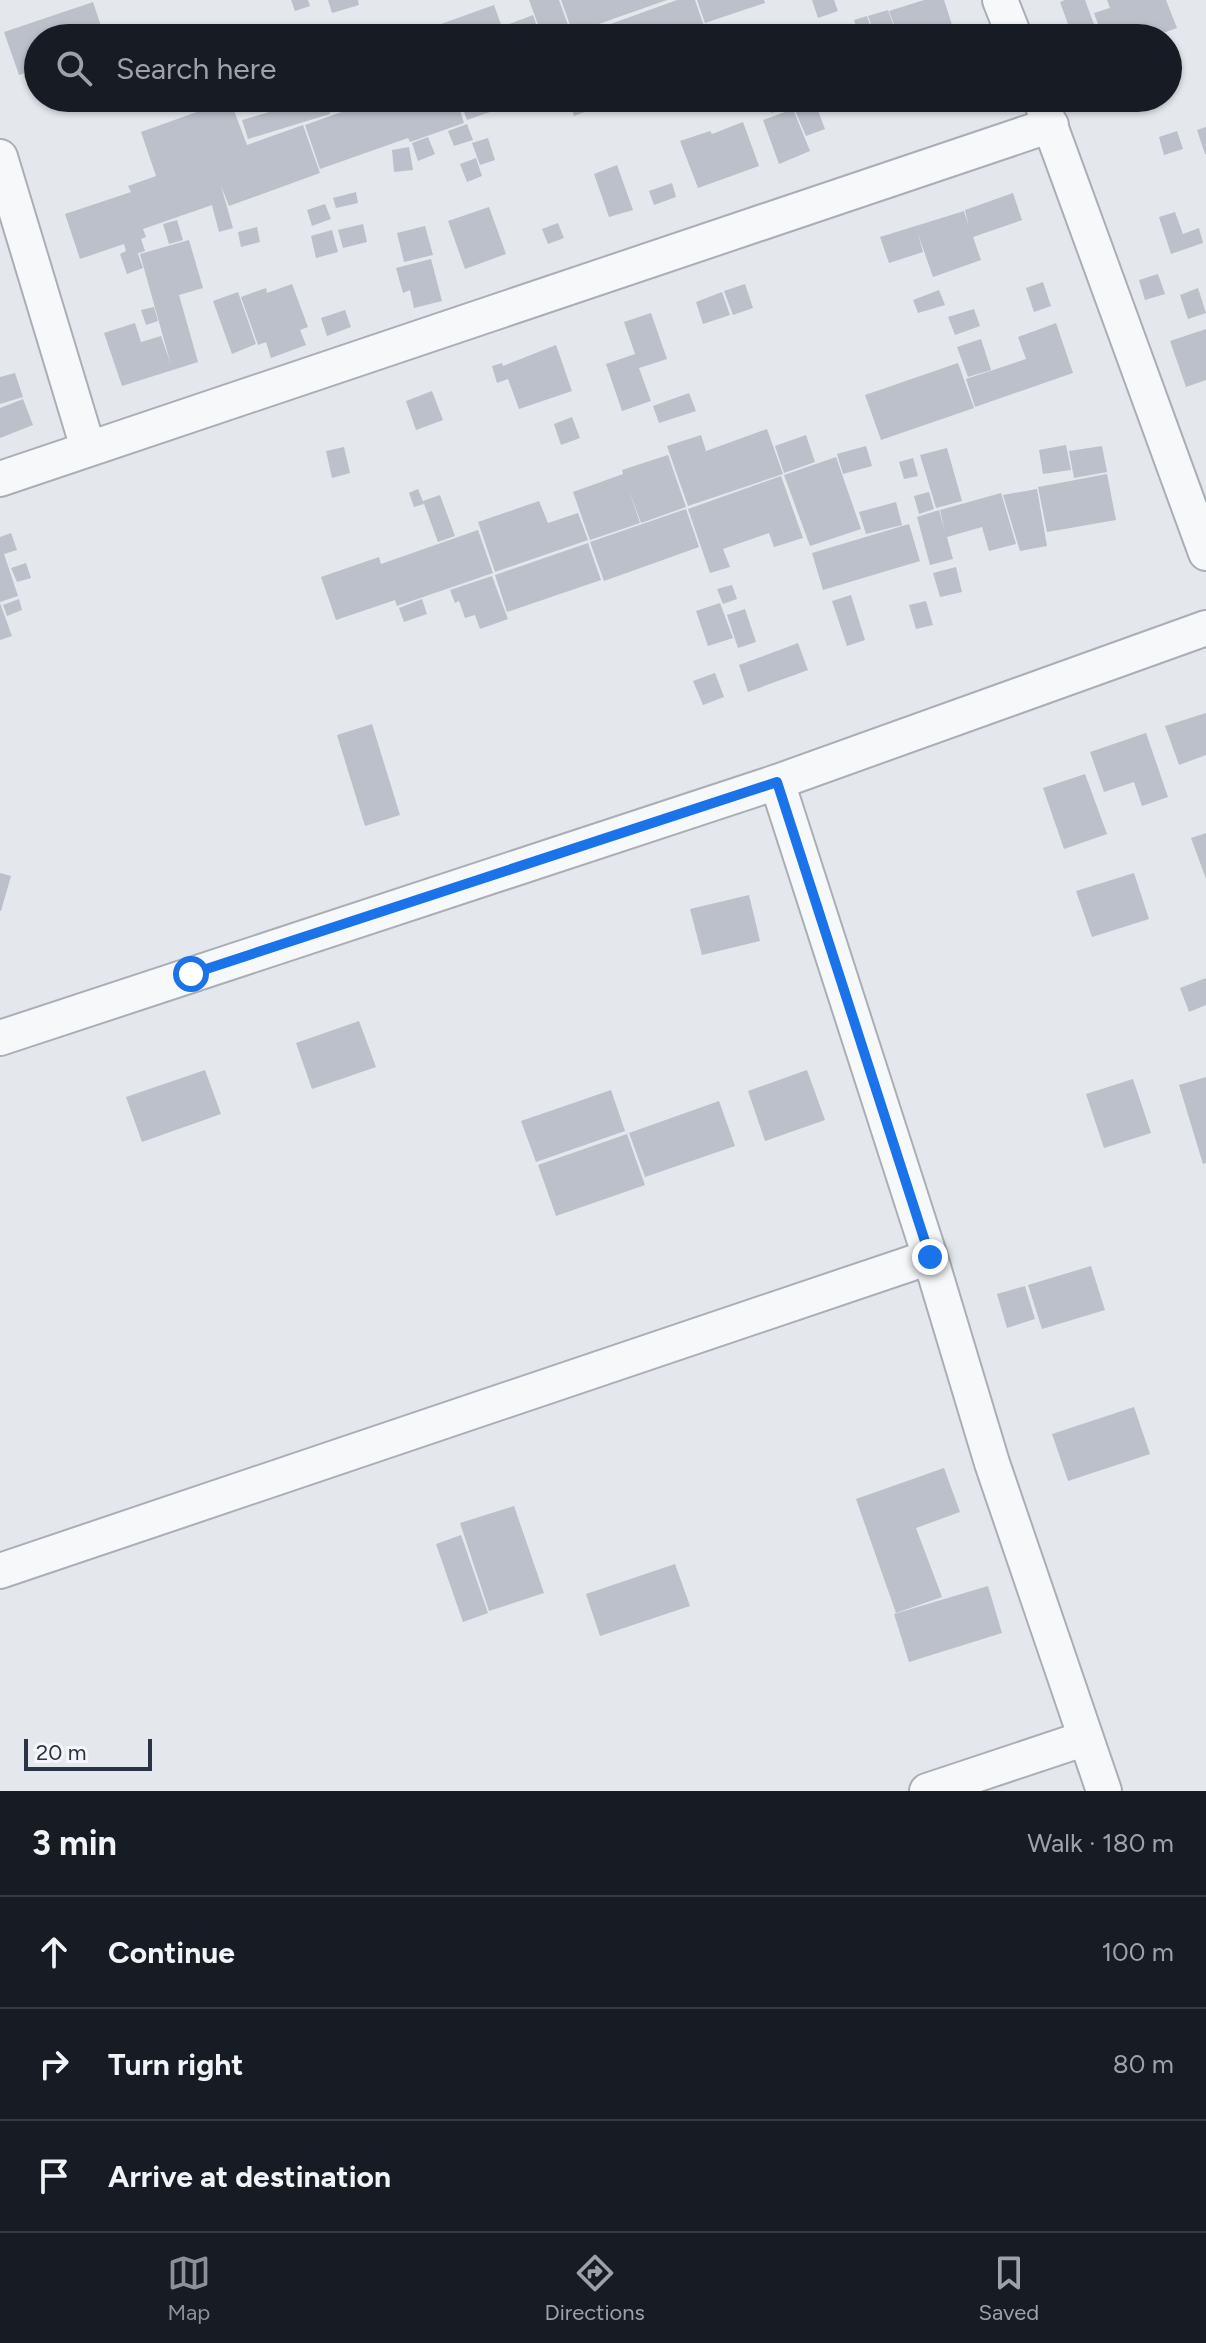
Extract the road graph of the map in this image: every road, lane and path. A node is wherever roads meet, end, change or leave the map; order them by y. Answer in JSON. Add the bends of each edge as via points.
{"nodes":[{"id":1,"x":1000,"y":0,"type":"edge"},
{"id":2,"x":1009,"y":24,"type":"edge"},
{"id":3,"x":1046,"y":112,"type":"edge"},
{"id":4,"x":0,"y":157,"type":"edge"},
{"id":5,"x":88,"y":448,"type":"junction"},
{"id":6,"x":0,"y":479,"type":"edge"},
{"id":7,"x":1206,"y":553,"type":"edge"},
{"id":8,"x":1206,"y":628,"type":"edge"},
{"id":9,"x":777,"y":782,"type":"junction"},
{"id":10,"x":0,"y":1038,"type":"edge"},
{"id":11,"x":930,"y":1257,"type":"junction"},
{"id":12,"x":0,"y":1571,"type":"edge"},
{"id":13,"x":1086,"y":1738,"type":"junction"},
{"id":14,"x":927,"y":1791,"type":"edge"},
{"id":15,"x":1104,"y":1791,"type":"edge"}],
"edges":[{"from":1,"to":2,"type":"street"},
{"from":3,"to":5,"type":"street"},
{"from":3,"to":7,"type":"street"},
{"from":4,"to":5,"type":"street"},
{"from":5,"to":6,"type":"street"},
{"from":8,"to":9,"type":"street"},
{"from":9,"to":10,"type":"street"},
{"from":9,"to":11,"type":"street"},
{"from":11,"to":12,"type":"street"},
{"from":11,"to":13,"type":"street","via":[[992,1463]]},
{"from":13,"to":14,"type":"street"},
{"from":13,"to":15,"type":"street"}]}
